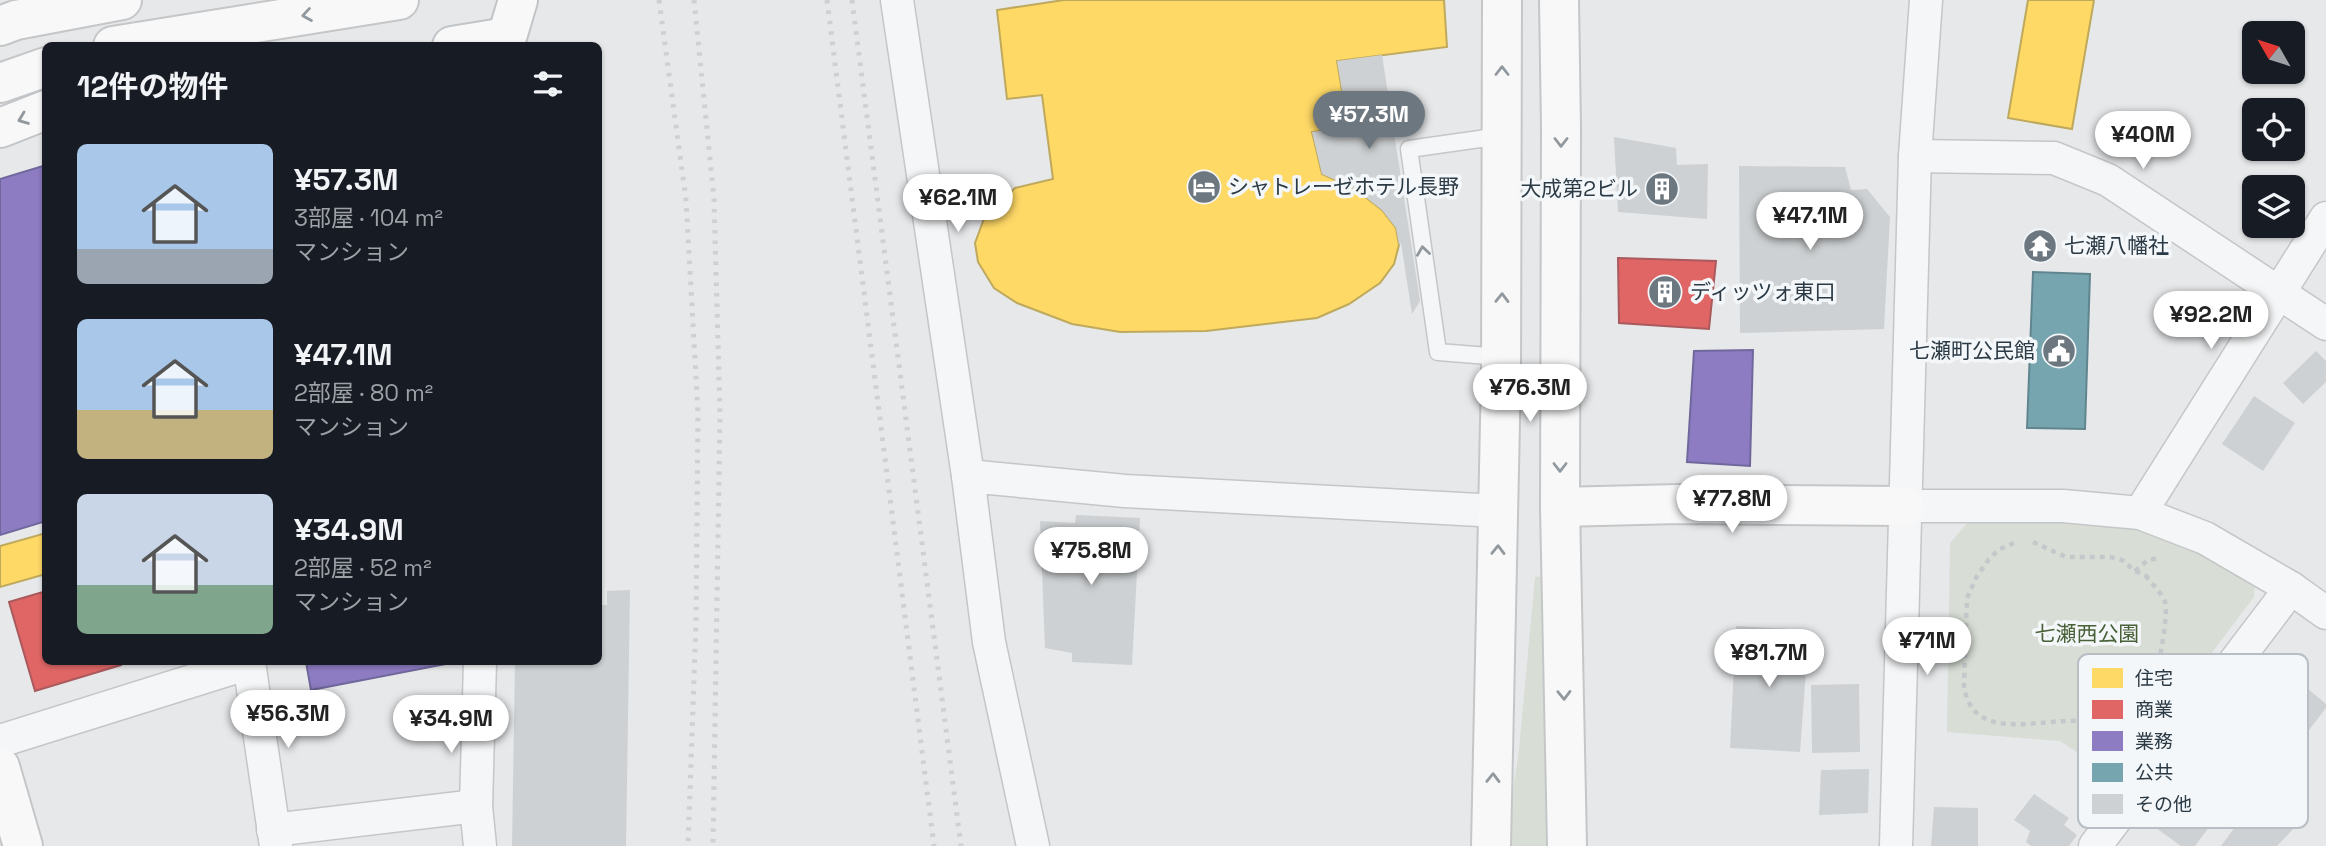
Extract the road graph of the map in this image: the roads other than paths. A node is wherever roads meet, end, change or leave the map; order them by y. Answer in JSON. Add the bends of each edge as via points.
{"nodes":[{"id":1,"x":122,"y":0,"type":"edge"},
{"id":2,"x":399,"y":0,"type":"edge"},
{"id":3,"x":518,"y":0,"type":"edge"},
{"id":4,"x":897,"y":0,"type":"edge"},
{"id":5,"x":1502,"y":0,"type":"edge"},
{"id":6,"x":1559,"y":0,"type":"edge"},
{"id":7,"x":1926,"y":0,"type":"edge"},
{"id":8,"x":0,"y":26,"type":"edge"},
{"id":9,"x":506,"y":41,"type":"edge"},
{"id":10,"x":138,"y":42,"type":"edge"},
{"id":11,"x":42,"y":68,"type":"edge"},
{"id":12,"x":0,"y":83,"type":"edge"},
{"id":13,"x":42,"y":112,"type":"edge"},
{"id":14,"x":0,"y":128,"type":"edge"},
{"id":15,"x":1503,"y":136,"type":"junction"},
{"id":16,"x":1915,"y":156,"type":"junction"},
{"id":17,"x":2326,"y":218,"type":"edge"},
{"id":18,"x":2279,"y":293,"type":"junction"},
{"id":19,"x":2326,"y":324,"type":"edge"},
{"id":20,"x":1501,"y":357,"type":"junction"},
{"id":21,"x":968,"y":476,"type":"junction"},
{"id":22,"x":1905,"y":506,"type":"junction"},
{"id":23,"x":1560,"y":507,"type":"junction"},
{"id":24,"x":1498,"y":511,"type":"junction"},
{"id":25,"x":2140,"y":513,"type":"junction"},
{"id":26,"x":2291,"y":588,"type":"junction"},
{"id":27,"x":2326,"y":613,"type":"edge"},
{"id":28,"x":2241,"y":654,"type":"edge"},
{"id":29,"x":240,"y":665,"type":"edge"},
{"id":30,"x":249,"y":665,"type":"edge"},
{"id":31,"x":480,"y":665,"type":"edge"},
{"id":32,"x":0,"y":741,"type":"edge"},
{"id":33,"x":0,"y":767,"type":"edge"},
{"id":34,"x":477,"y":806,"type":"junction"},
{"id":35,"x":2109,"y":828,"type":"edge"},
{"id":36,"x":274,"y":838,"type":"edge"},
{"id":37,"x":23,"y":846,"type":"edge"},
{"id":38,"x":480,"y":846,"type":"edge"},
{"id":39,"x":1033,"y":846,"type":"edge"},
{"id":40,"x":1491,"y":846,"type":"edge"},
{"id":41,"x":1567,"y":846,"type":"edge"},
{"id":42,"x":1896,"y":846,"type":"edge"},
{"id":43,"x":2095,"y":846,"type":"edge"}],
"edges":[{"from":1,"to":8,"type":"street"},
{"from":2,"to":10,"type":"street","one_way":true},
{"from":3,"to":9,"type":"street"},
{"from":4,"to":21,"type":"street"},
{"from":15,"to":5,"type":"street","one_way":true},
{"from":6,"to":23,"type":"street","one_way":true},
{"from":7,"to":16,"type":"street"},
{"from":11,"to":12,"type":"street"},
{"from":13,"to":14,"type":"street","one_way":true},
{"from":20,"to":15,"type":"street","one_way":true},
{"from":20,"to":15,"type":"lane","one_way":true,"via":[[1438,352],[1409,149]]},
{"from":16,"to":18,"type":"street","via":[[2054,158],[2108,180]]},
{"from":16,"to":22,"type":"street"},
{"from":17,"to":18,"type":"street"},
{"from":18,"to":19,"type":"street"},
{"from":18,"to":25,"type":"street"},
{"from":20,"to":24,"type":"street"},
{"from":21,"to":24,"type":"street","via":[[1165,493]]},
{"from":21,"to":39,"type":"street","via":[[989,642]]},
{"from":22,"to":23,"type":"street"},
{"from":22,"to":25,"type":"street","via":[[2063,506]]},
{"from":22,"to":42,"type":"street"},
{"from":23,"to":41,"type":"street","one_way":true},
{"from":40,"to":24,"type":"street","one_way":true},
{"from":25,"to":26,"type":"street","via":[[2205,538]]},
{"from":26,"to":27,"type":"street"},
{"from":26,"to":28,"type":"street"},
{"from":29,"to":32,"type":"street"},
{"from":30,"to":36,"type":"street"},
{"from":31,"to":34,"type":"street"},
{"from":33,"to":37,"type":"street"},
{"from":34,"to":36,"type":"street"},
{"from":34,"to":38,"type":"street"},
{"from":35,"to":43,"type":"street"}]}
